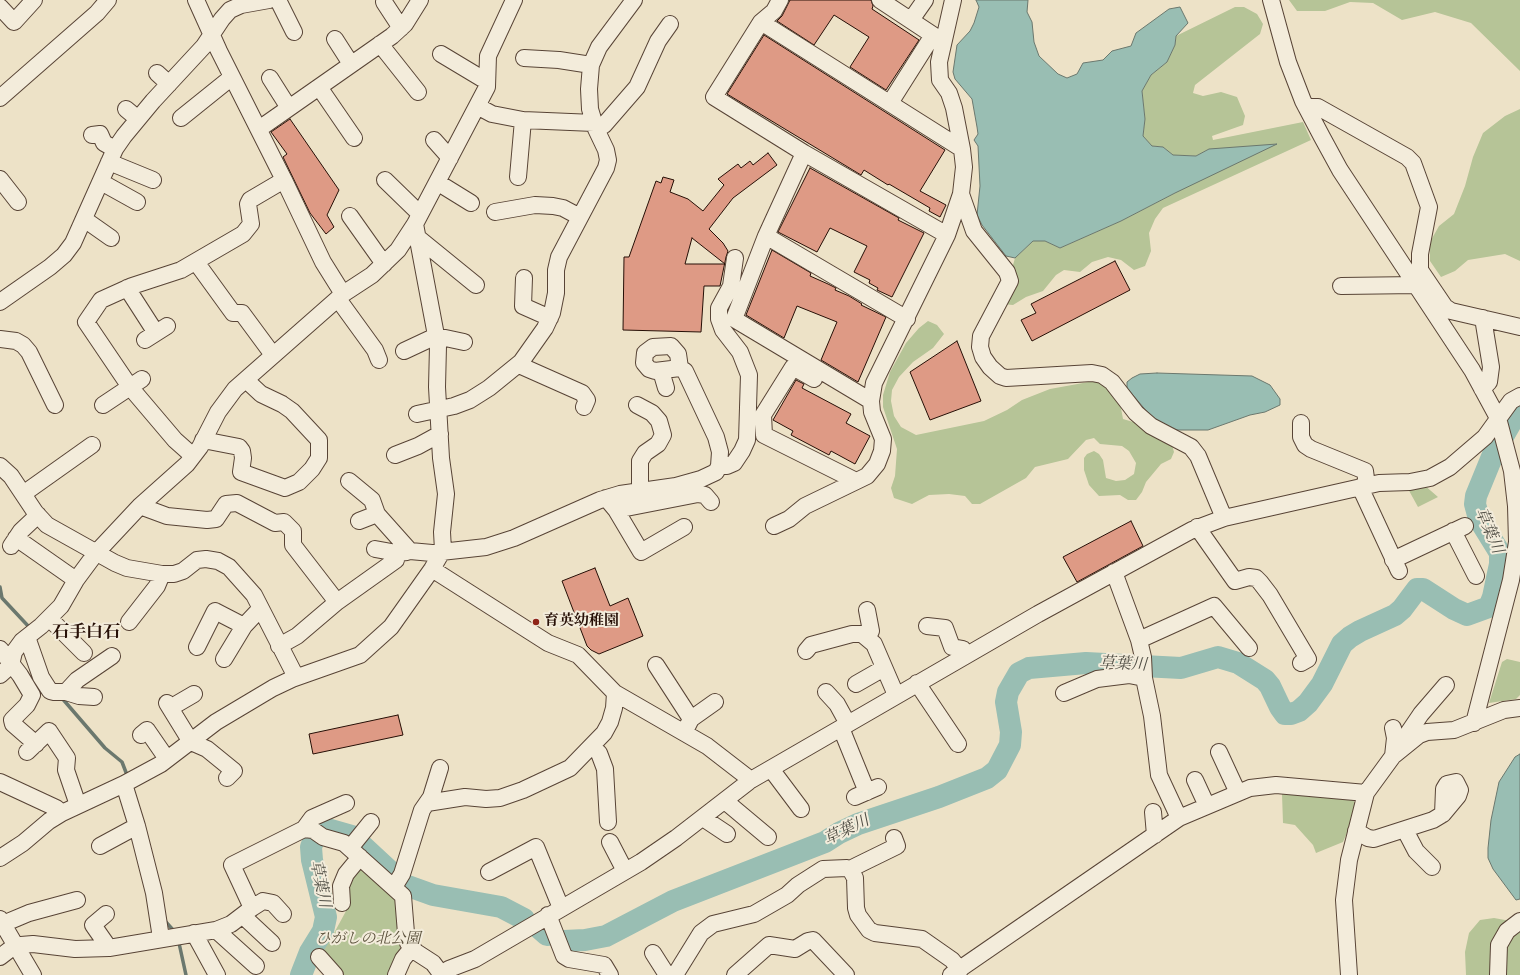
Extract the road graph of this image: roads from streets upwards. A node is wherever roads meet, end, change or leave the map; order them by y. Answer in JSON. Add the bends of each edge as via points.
{"nodes":[{"id":1,"x":34,"y":0,"type":"edge"},
{"id":2,"x":106,"y":0,"type":"edge"},
{"id":3,"x":196,"y":0,"type":"edge"},
{"id":4,"x":269,"y":0,"type":"edge"},
{"id":5,"x":278,"y":0,"type":"edge"},
{"id":6,"x":420,"y":0,"type":"edge"},
{"id":7,"x":514,"y":0,"type":"edge"},
{"id":8,"x":634,"y":0,"type":"edge"},
{"id":9,"x":880,"y":0,"type":"edge"},
{"id":10,"x":925,"y":0,"type":"edge"},
{"id":11,"x":953,"y":0,"type":"edge"},
{"id":12,"x":1271,"y":0,"type":"edge"},
{"id":13,"x":384,"y":2,"type":"dead end"},
{"id":14,"x":773,"y":3,"type":"edge"},
{"id":15,"x":0,"y":7,"type":"edge"},
{"id":16,"x":911,"y":20,"type":"junction"},
{"id":17,"x":761,"y":22,"type":"junction"},
{"id":18,"x":670,"y":24,"type":"dead end"},
{"id":19,"x":401,"y":28,"type":"junction"},
{"id":20,"x":294,"y":32,"type":"dead end"},
{"id":21,"x":212,"y":33,"type":"junction"},
{"id":22,"x":938,"y":38,"type":"junction"},
{"id":23,"x":335,"y":39,"type":"dead end"},
{"id":24,"x":380,"y":44,"type":"junction"},
{"id":25,"x":441,"y":54,"type":"dead end"},
{"id":26,"x":524,"y":58,"type":"dead end"},
{"id":27,"x":351,"y":64,"type":"junction"},
{"id":28,"x":591,"y":65,"type":"junction"},
{"id":29,"x":157,"y":73,"type":"dead end"},
{"id":30,"x":232,"y":76,"type":"junction"},
{"id":31,"x":270,"y":78,"type":"dead end"},
{"id":32,"x":487,"y":79,"type":"junction"},
{"id":33,"x":169,"y":84,"type":"junction"},
{"id":34,"x":319,"y":86,"type":"junction"},
{"id":35,"x":418,"y":92,"type":"dead end"},
{"id":36,"x":0,"y":98,"type":"edge"},
{"id":37,"x":890,"y":103,"type":"junction"},
{"id":38,"x":477,"y":106,"type":"junction"},
{"id":39,"x":1306,"y":107,"type":"junction"},
{"id":40,"x":289,"y":108,"type":"junction"},
{"id":41,"x":181,"y":118,"type":"dead end"},
{"id":42,"x":523,"y":120,"type":"junction"},
{"id":43,"x":595,"y":126,"type":"junction"},
{"id":44,"x":259,"y":129,"type":"junction"},
{"id":45,"x":92,"y":135,"type":"dead end"},
{"id":46,"x":354,"y":138,"type":"dead end"},
{"id":47,"x":434,"y":140,"type":"dead end"},
{"id":48,"x":962,"y":149,"type":"junction"},
{"id":49,"x":804,"y":153,"type":"junction"},
{"id":50,"x":112,"y":156,"type":"junction"},
{"id":51,"x":450,"y":158,"type":"junction"},
{"id":52,"x":518,"y":177,"type":"dead end"},
{"id":53,"x":0,"y":179,"type":"edge"},
{"id":54,"x":153,"y":180,"type":"dead end"},
{"id":55,"x":284,"y":180,"type":"junction"},
{"id":56,"x":385,"y":180,"type":"dead end"},
{"id":57,"x":100,"y":182,"type":"junction"},
{"id":58,"x":437,"y":182,"type":"junction"},
{"id":59,"x":961,"y":194,"type":"junction"},
{"id":60,"x":18,"y":202,"type":"dead end"},
{"id":61,"x":137,"y":202,"type":"dead end"},
{"id":62,"x":471,"y":203,"type":"dead end"},
{"id":63,"x":495,"y":212,"type":"dead end"},
{"id":64,"x":350,"y":216,"type":"dead end"},
{"id":65,"x":580,"y":217,"type":"junction"},
{"id":66,"x":84,"y":219,"type":"junction"},
{"id":67,"x":418,"y":225,"type":"junction"},
{"id":68,"x":948,"y":235,"type":"junction"},
{"id":69,"x":766,"y":236,"type":"junction"},
{"id":70,"x":111,"y":238,"type":"dead end"},
{"id":71,"x":736,"y":258,"type":"dead end"},
{"id":72,"x":196,"y":262,"type":"junction"},
{"id":73,"x":384,"y":264,"type":"junction"},
{"id":74,"x":524,"y":278,"type":"dead end"},
{"id":75,"x":476,"y":285,"type":"dead end"},
{"id":76,"x":1417,"y":285,"type":"junction"},
{"id":77,"x":1341,"y":286,"type":"dead end"},
{"id":78,"x":127,"y":288,"type":"junction"},
{"id":79,"x":340,"y":296,"type":"junction"},
{"id":80,"x":0,"y":302,"type":"edge"},
{"id":81,"x":550,"y":318,"type":"junction"},
{"id":82,"x":906,"y":318,"type":"junction"},
{"id":83,"x":1483,"y":318,"type":"junction"},
{"id":84,"x":1520,"y":327,"type":"edge"},
{"id":85,"x":156,"y":333,"type":"dead end"},
{"id":86,"x":436,"y":336,"type":"junction"},
{"id":87,"x":0,"y":339,"type":"edge"},
{"id":88,"x":464,"y":342,"type":"dead end"},
{"id":89,"x":404,"y":351,"type":"dead end"},
{"id":90,"x":273,"y":355,"type":"junction"},
{"id":91,"x":379,"y":360,"type":"dead end"},
{"id":92,"x":519,"y":364,"type":"junction"},
{"id":93,"x":680,"y":368,"type":"junction"},
{"id":94,"x":661,"y":370,"type":"junction"},
{"id":95,"x":246,"y":380,"type":"junction"},
{"id":96,"x":136,"y":383,"type":"junction"},
{"id":97,"x":666,"y":388,"type":"dead end"},
{"id":98,"x":1482,"y":389,"type":"junction"},
{"id":99,"x":1520,"y":396,"type":"edge"},
{"id":100,"x":865,"y":403,"type":"junction"},
{"id":101,"x":55,"y":405,"type":"dead end"},
{"id":102,"x":103,"y":405,"type":"dead end"},
{"id":103,"x":637,"y":405,"type":"dead end"},
{"id":104,"x":584,"y":407,"type":"dead end"},
{"id":105,"x":439,"y":410,"type":"junction"},
{"id":106,"x":417,"y":414,"type":"dead end"},
{"id":107,"x":1498,"y":418,"type":"junction"},
{"id":108,"x":1301,"y":423,"type":"dead end"},
{"id":109,"x":440,"y":434,"type":"junction"},
{"id":110,"x":203,"y":440,"type":"junction"},
{"id":111,"x":92,"y":446,"type":"dead end"},
{"id":112,"x":395,"y":455,"type":"dead end"},
{"id":113,"x":193,"y":456,"type":"junction"},
{"id":114,"x":0,"y":466,"type":"edge"},
{"id":115,"x":719,"y":466,"type":"junction"},
{"id":116,"x":349,"y":481,"type":"dead end"},
{"id":117,"x":856,"y":481,"type":"junction"},
{"id":118,"x":1363,"y":486,"type":"junction"},
{"id":119,"x":640,"y":492,"type":"junction"},
{"id":120,"x":23,"y":494,"type":"junction"},
{"id":121,"x":711,"y":502,"type":"dead end"},
{"id":122,"x":611,"y":504,"type":"junction"},
{"id":123,"x":140,"y":506,"type":"junction"},
{"id":124,"x":378,"y":514,"type":"junction"},
{"id":125,"x":38,"y":515,"type":"junction"},
{"id":126,"x":1224,"y":518,"type":"junction"},
{"id":127,"x":359,"y":521,"type":"dead end"},
{"id":128,"x":774,"y":526,"type":"dead end"},
{"id":129,"x":684,"y":527,"type":"dead end"},
{"id":130,"x":1197,"y":527,"type":"junction"},
{"id":131,"x":375,"y":549,"type":"dead end"},
{"id":132,"x":443,"y":550,"type":"junction"},
{"id":133,"x":404,"y":552,"type":"junction"},
{"id":134,"x":96,"y":553,"type":"junction"},
{"id":135,"x":432,"y":569,"type":"junction"},
{"id":136,"x":1469,"y":570,"type":"dead end"},
{"id":137,"x":1114,"y":572,"type":"junction"},
{"id":138,"x":162,"y":574,"type":"junction"},
{"id":139,"x":76,"y":580,"type":"junction"},
{"id":140,"x":337,"y":602,"type":"junction"},
{"id":141,"x":260,"y":609,"type":"junction"},
{"id":142,"x":867,"y":610,"type":"dead end"},
{"id":143,"x":49,"y":618,"type":"junction"},
{"id":144,"x":129,"y":622,"type":"dead end"},
{"id":145,"x":244,"y":626,"type":"junction"},
{"id":146,"x":927,"y":626,"type":"dead end"},
{"id":147,"x":27,"y":637,"type":"junction"},
{"id":148,"x":868,"y":637,"type":"junction"},
{"id":149,"x":1139,"y":640,"type":"junction"},
{"id":150,"x":279,"y":646,"type":"junction"},
{"id":151,"x":197,"y":647,"type":"dead end"},
{"id":152,"x":1249,"y":648,"type":"dead end"},
{"id":153,"x":0,"y":649,"type":"edge"},
{"id":154,"x":806,"y":651,"type":"dead end"},
{"id":155,"x":84,"y":653,"type":"dead end"},
{"id":156,"x":966,"y":654,"type":"junction"},
{"id":157,"x":112,"y":656,"type":"dead end"},
{"id":158,"x":224,"y":659,"type":"dead end"},
{"id":159,"x":1301,"y":664,"type":"dead end"},
{"id":160,"x":656,"y":665,"type":"dead end"},
{"id":161,"x":884,"y":668,"type":"junction"},
{"id":162,"x":6,"y":670,"type":"edge"},
{"id":163,"x":1144,"y":675,"type":"junction"},
{"id":164,"x":296,"y":677,"type":"junction"},
{"id":165,"x":917,"y":683,"type":"junction"},
{"id":166,"x":856,"y":684,"type":"dead end"},
{"id":167,"x":1446,"y":685,"type":"dead end"},
{"id":168,"x":60,"y":692,"type":"junction"},
{"id":169,"x":826,"y":692,"type":"dead end"},
{"id":170,"x":615,"y":693,"type":"junction"},
{"id":171,"x":1064,"y":693,"type":"dead end"},
{"id":172,"x":194,"y":694,"type":"dead end"},
{"id":173,"x":896,"y":695,"type":"junction"},
{"id":174,"x":94,"y":697,"type":"dead end"},
{"id":175,"x":715,"y":702,"type":"dead end"},
{"id":176,"x":1520,"y":708,"type":"edge"},
{"id":177,"x":1474,"y":723,"type":"junction"},
{"id":178,"x":687,"y":726,"type":"junction"},
{"id":179,"x":844,"y":726,"type":"junction"},
{"id":180,"x":1393,"y":728,"type":"dead end"},
{"id":181,"x":141,"y":735,"type":"dead end"},
{"id":182,"x":191,"y":742,"type":"junction"},
{"id":183,"x":958,"y":744,"type":"dead end"},
{"id":184,"x":592,"y":747,"type":"junction"},
{"id":185,"x":1219,"y":752,"type":"dead end"},
{"id":186,"x":1393,"y":756,"type":"junction"},
{"id":187,"x":167,"y":759,"type":"junction"},
{"id":188,"x":440,"y":768,"type":"dead end"},
{"id":189,"x":771,"y":769,"type":"junction"},
{"id":190,"x":227,"y":778,"type":"dead end"},
{"id":191,"x":751,"y":780,"type":"junction"},
{"id":192,"x":1195,"y":780,"type":"dead end"},
{"id":193,"x":0,"y":782,"type":"edge"},
{"id":194,"x":124,"y":784,"type":"junction"},
{"id":195,"x":866,"y":792,"type":"dead end"},
{"id":196,"x":1238,"y":793,"type":"junction"},
{"id":197,"x":1366,"y":793,"type":"junction"},
{"id":198,"x":725,"y":801,"type":"junction"},
{"id":199,"x":346,"y":803,"type":"dead end"},
{"id":200,"x":427,"y":803,"type":"junction"},
{"id":201,"x":78,"y":805,"type":"junction"},
{"id":202,"x":1207,"y":806,"type":"junction"},
{"id":203,"x":801,"y":809,"type":"dead end"},
{"id":204,"x":1153,"y":812,"type":"dead end"},
{"id":205,"x":62,"y":813,"type":"junction"},
{"id":206,"x":1443,"y":814,"type":"dead end"},
{"id":207,"x":703,"y":818,"type":"junction"},
{"id":208,"x":1179,"y":818,"type":"junction"},
{"id":209,"x":371,"y":822,"type":"dead end"},
{"id":210,"x":608,"y":822,"type":"dead end"},
{"id":211,"x":137,"y":826,"type":"junction"},
{"id":212,"x":1405,"y":830,"type":"junction"},
{"id":213,"x":1356,"y":831,"type":"junction"},
{"id":214,"x":313,"y":832,"type":"junction"},
{"id":215,"x":727,"y":834,"type":"dead end"},
{"id":216,"x":1154,"y":835,"type":"junction"},
{"id":217,"x":768,"y":837,"type":"dead end"},
{"id":218,"x":894,"y":838,"type":"dead end"},
{"id":219,"x":610,"y":842,"type":"dead end"},
{"id":220,"x":100,"y":846,"type":"dead end"},
{"id":221,"x":356,"y":847,"type":"junction"},
{"id":222,"x":0,"y":858,"type":"edge"},
{"id":223,"x":1432,"y":867,"type":"dead end"},
{"id":224,"x":850,"y":869,"type":"junction"},
{"id":225,"x":625,"y":871,"type":"junction"},
{"id":226,"x":489,"y":872,"type":"dead end"},
{"id":227,"x":394,"y":887,"type":"junction"},
{"id":228,"x":77,"y":900,"type":"dead end"},
{"id":229,"x":342,"y":903,"type":"dead end"},
{"id":230,"x":555,"y":911,"type":"junction"},
{"id":231,"x":247,"y":912,"type":"junction"},
{"id":232,"x":106,"y":914,"type":"dead end"},
{"id":233,"x":284,"y":914,"type":"dead end"},
{"id":234,"x":1520,"y":921,"type":"edge"},
{"id":235,"x":1,"y":922,"type":"edge"},
{"id":236,"x":216,"y":930,"type":"junction"},
{"id":237,"x":194,"y":933,"type":"junction"},
{"id":238,"x":161,"y":938,"type":"junction"},
{"id":239,"x":272,"y":943,"type":"dead end"},
{"id":240,"x":17,"y":946,"type":"junction"},
{"id":241,"x":109,"y":948,"type":"junction"},
{"id":242,"x":412,"y":948,"type":"junction"},
{"id":243,"x":653,"y":953,"type":"dead end"},
{"id":244,"x":0,"y":957,"type":"edge"},
{"id":245,"x":319,"y":957,"type":"dead end"},
{"id":246,"x":256,"y":966,"type":"dead end"},
{"id":247,"x":955,"y":973,"type":"edge"},
{"id":248,"x":33,"y":975,"type":"edge"},
{"id":249,"x":217,"y":975,"type":"edge"},
{"id":250,"x":335,"y":975,"type":"edge"},
{"id":251,"x":396,"y":975,"type":"edge"},
{"id":252,"x":441,"y":975,"type":"edge"},
{"id":253,"x":610,"y":975,"type":"edge"},
{"id":254,"x":667,"y":975,"type":"edge"},
{"id":255,"x":676,"y":975,"type":"edge"},
{"id":256,"x":735,"y":975,"type":"edge"},
{"id":257,"x":846,"y":975,"type":"edge"},
{"id":258,"x":1349,"y":975,"type":"edge"},
{"id":259,"x":1498,"y":975,"type":"edge"}],
"edges":[{"from":1,"to":15,"type":"street","via":[[14,22]]},
{"from":2,"to":36,"type":"street","via":[[97,13]]},
{"from":3,"to":21,"type":"street"},
{"from":4,"to":21,"type":"street","via":[[241,5],[230,10]]},
{"from":5,"to":20,"type":"street"},
{"from":6,"to":19,"type":"street"},
{"from":7,"to":32,"type":"street","via":[[488,56]]},
{"from":8,"to":28,"type":"street","via":[[599,47]]},
{"from":9,"to":16,"type":"street"},
{"from":10,"to":16,"type":"street"},
{"from":11,"to":22,"type":"street"},
{"from":12,"to":39,"type":"street","via":[[1288,62]]},
{"from":13,"to":19,"type":"street"},
{"from":14,"to":17,"type":"street"},
{"from":16,"to":22,"type":"street"},
{"from":17,"to":37,"type":"street"},
{"from":17,"to":49,"type":"street","via":[[714,97]]},
{"from":18,"to":43,"type":"street","via":[[658,41],[637,87],[604,125]]},
{"from":19,"to":24,"type":"street"},
{"from":21,"to":30,"type":"street"},
{"from":21,"to":33,"type":"street","via":[[204,46]]},
{"from":22,"to":37,"type":"street"},
{"from":22,"to":48,"type":"street","via":[[940,80],[949,93],[954,108]]},
{"from":23,"to":27,"type":"street"},
{"from":24,"to":27,"type":"street"},
{"from":24,"to":35,"type":"street"},
{"from":25,"to":32,"type":"street"},
{"from":26,"to":28,"type":"street"},
{"from":27,"to":34,"type":"street"},
{"from":28,"to":43,"type":"street","via":[[590,109]]},
{"from":29,"to":33,"type":"street"},
{"from":30,"to":41,"type":"street"},
{"from":30,"to":44,"type":"street"},
{"from":31,"to":40,"type":"street"},
{"from":32,"to":38,"type":"street","via":[[487,87]]},
{"from":33,"to":50,"type":"street","via":[[132,114]]},
{"from":34,"to":40,"type":"street"},
{"from":34,"to":46,"type":"street"},
{"from":37,"to":48,"type":"street"},
{"from":38,"to":42,"type":"street","via":[[492,114]]},
{"from":38,"to":51,"type":"street"},
{"from":39,"to":76,"type":"street","via":[[1340,170]]},
{"from":39,"to":83,"type":"street","via":[[1318,107],[1413,163],[1428,207],[1420,254],[1420,270],[1445,307],[1451,311]]},
{"from":40,"to":44,"type":"street"},
{"from":42,"to":43,"type":"street"},
{"from":42,"to":52,"type":"street"},
{"from":43,"to":65,"type":"street","via":[[608,160]]},
{"from":44,"to":55,"type":"street"},
{"from":45,"to":50,"type":"street","via":[[100,134]]},
{"from":47,"to":51,"type":"street"},
{"from":48,"to":59,"type":"street","via":[[964,167]]},
{"from":49,"to":68,"type":"street"},
{"from":49,"to":69,"type":"street"},
{"from":50,"to":54,"type":"street"},
{"from":50,"to":57,"type":"street"},
{"from":51,"to":58,"type":"street"},
{"from":53,"to":60,"type":"street"},
{"from":55,"to":72,"type":"street","via":[[250,200],[248,204],[251,224],[248,229],[235,240]]},
{"from":55,"to":79,"type":"street"},
{"from":56,"to":67,"type":"street"},
{"from":57,"to":61,"type":"street"},
{"from":57,"to":66,"type":"street"},
{"from":58,"to":62,"type":"street"},
{"from":58,"to":67,"type":"street"},
{"from":59,"to":68,"type":"street"},
{"from":59,"to":126,"type":"street","via":[[974,231],[1007,272],[1010,281],[981,336],[980,347],[990,367],[1006,378],[1092,373],[1102,375],[1112,382],[1136,413],[1151,426],[1191,447],[1198,456]]},
{"from":63,"to":65,"type":"street","via":[[535,205],[553,206]]},
{"from":64,"to":73,"type":"street"},
{"from":65,"to":81,"type":"street","via":[[559,257],[556,293]]},
{"from":66,"to":70,"type":"street"},
{"from":66,"to":80,"type":"street","via":[[73,243],[64,255]]},
{"from":67,"to":73,"type":"street"},
{"from":67,"to":75,"type":"street"},
{"from":67,"to":86,"type":"street"},
{"from":68,"to":82,"type":"street"},
{"from":69,"to":82,"type":"street"},
{"from":69,"to":100,"type":"street","via":[[734,319]]},
{"from":71,"to":115,"type":"street","via":[[731,286],[719,308],[719,319],[723,330],[740,352],[749,375],[747,440],[734,462],[727,466]]},
{"from":72,"to":78,"type":"street","via":[[181,270]]},
{"from":72,"to":90,"type":"street","via":[[233,313],[242,313]]},
{"from":73,"to":79,"type":"street"},
{"from":74,"to":81,"type":"street","via":[[523,306]]},
{"from":76,"to":77,"type":"street"},
{"from":76,"to":98,"type":"street"},
{"from":78,"to":85,"type":"street"},
{"from":78,"to":96,"type":"street","via":[[101,300],[86,322]]},
{"from":79,"to":90,"type":"street"},
{"from":79,"to":91,"type":"street"},
{"from":81,"to":92,"type":"street"},
{"from":82,"to":100,"type":"street"},
{"from":83,"to":84,"type":"street"},
{"from":83,"to":98,"type":"street","via":[[1491,367],[1489,382]]},
{"from":86,"to":88,"type":"street"},
{"from":86,"to":89,"type":"street"},
{"from":86,"to":105,"type":"street"},
{"from":87,"to":101,"type":"street","via":[[16,341],[26,348]]},
{"from":90,"to":95,"type":"street"},
{"from":92,"to":104,"type":"street","via":[[582,393],[587,400]]},
{"from":92,"to":105,"type":"street","via":[[470,400]]},
{"from":93,"to":94,"type":"street"},
{"from":93,"to":94,"type":"street","via":[[678,354],[671,346],[648,349],[644,363],[655,371]]},
{"from":93,"to":115,"type":"street","via":[[689,376],[716,438],[720,452]]},
{"from":94,"to":97,"type":"street"},
{"from":95,"to":110,"type":"street","via":[[235,389],[218,412]]},
{"from":95,"to":110,"type":"street","via":[[261,394],[292,411],[319,440],[319,458],[312,469],[299,482],[285,488],[241,472],[243,458],[239,447]]},
{"from":96,"to":102,"type":"street"},
{"from":96,"to":113,"type":"street","via":[[175,440]]},
{"from":98,"to":107,"type":"street"},
{"from":99,"to":107,"type":"street","via":[[1511,401]]},
{"from":100,"to":117,"type":"street","via":[[872,412],[883,438],[882,452],[877,464],[867,476]]},
{"from":100,"to":117,"type":"street","via":[[793,367],[763,415],[764,434]]},
{"from":103,"to":119,"type":"street","via":[[652,413],[659,421],[663,435],[658,444],[645,453],[640,461]]},
{"from":105,"to":106,"type":"street"},
{"from":105,"to":109,"type":"street"},
{"from":107,"to":118,"type":"street","via":[[1485,437],[1450,467],[1430,478]]},
{"from":107,"to":177,"type":"street","via":[[1512,471],[1517,542],[1511,580]]},
{"from":108,"to":118,"type":"street","via":[[1301,437],[1305,445],[1311,450],[1365,471]]},
{"from":109,"to":112,"type":"street"},
{"from":109,"to":132,"type":"street","via":[[446,494]]},
{"from":110,"to":113,"type":"street"},
{"from":111,"to":120,"type":"street"},
{"from":113,"to":123,"type":"street"},
{"from":114,"to":120,"type":"street","via":[[11,476]]},
{"from":115,"to":119,"type":"street","via":[[716,472],[708,477]]},
{"from":116,"to":124,"type":"street","via":[[372,500]]},
{"from":117,"to":128,"type":"street","via":[[805,506],[789,519]]},
{"from":118,"to":126,"type":"street"},
{"from":118,"to":136,"type":"street","via":[[1396,565],[1459,528]]},
{"from":119,"to":122,"type":"street"},
{"from":120,"to":125,"type":"street"},
{"from":121,"to":122,"type":"street","via":[[705,495],[698,494]]},
{"from":122,"to":129,"type":"street","via":[[641,552]]},
{"from":122,"to":132,"type":"street","via":[[493,545],[464,551]]},
{"from":123,"to":134,"type":"street"},
{"from":123,"to":140,"type":"street","via":[[167,516],[211,520],[216,519],[226,504],[237,503],[274,523],[284,522],[293,531],[293,545]]},
{"from":124,"to":127,"type":"street"},
{"from":124,"to":133,"type":"street"},
{"from":125,"to":134,"type":"street","via":[[47,525]]},
{"from":125,"to":139,"type":"street","via":[[21,531],[14,542]]},
{"from":126,"to":130,"type":"street"},
{"from":130,"to":137,"type":"street"},
{"from":130,"to":159,"type":"street","via":[[1235,581],[1256,578],[1285,609],[1308,659]]},
{"from":131,"to":133,"type":"street"},
{"from":132,"to":133,"type":"street","via":[[432,553]]},
{"from":132,"to":135,"type":"street"},
{"from":133,"to":140,"type":"street"},
{"from":134,"to":138,"type":"street","via":[[127,568]]},
{"from":134,"to":139,"type":"street"},
{"from":135,"to":164,"type":"street","via":[[391,627],[360,654]]},
{"from":135,"to":170,"type":"street","via":[[548,643],[578,655]]},
{"from":137,"to":149,"type":"street"},
{"from":137,"to":156,"type":"street"},
{"from":138,"to":141,"type":"street","via":[[183,571],[197,560],[218,562],[229,567],[246,584]]},
{"from":138,"to":144,"type":"street","via":[[157,586]]},
{"from":139,"to":143,"type":"street","via":[[61,606]]},
{"from":140,"to":150,"type":"street","via":[[297,636]]},
{"from":141,"to":145,"type":"street"},
{"from":141,"to":150,"type":"street"},
{"from":142,"to":148,"type":"street","via":[[871,631]]},
{"from":143,"to":147,"type":"street"},
{"from":143,"to":155,"type":"street"},
{"from":145,"to":151,"type":"street","via":[[215,611]]},
{"from":145,"to":158,"type":"street"},
{"from":146,"to":156,"type":"street","via":[[945,628],[952,647],[963,649]]},
{"from":147,"to":162,"type":"street","via":[[14,652]]},
{"from":147,"to":168,"type":"street","via":[[41,677],[50,691]]},
{"from":148,"to":154,"type":"street","via":[[852,634],[811,645]]},
{"from":148,"to":161,"type":"street","via":[[874,644]]},
{"from":149,"to":152,"type":"street","via":[[1214,606]]},
{"from":149,"to":163,"type":"street"},
{"from":150,"to":164,"type":"street"},
{"from":153,"to":162,"type":"street"},
{"from":156,"to":165,"type":"street"},
{"from":157,"to":168,"type":"street"},
{"from":160,"to":178,"type":"street"},
{"from":161,"to":166,"type":"street"},
{"from":161,"to":173,"type":"street"},
{"from":162,"to":201,"type":"street","via":[[20,675],[32,696],[12,720],[13,724],[31,748],[49,731],[67,758],[66,770]]},
{"from":163,"to":171,"type":"street","via":[[1096,680]]},
{"from":163,"to":208,"type":"street","via":[[1159,775]]},
{"from":164,"to":182,"type":"street","via":[[216,722]]},
{"from":165,"to":173,"type":"street"},
{"from":165,"to":183,"type":"street"},
{"from":167,"to":186,"type":"street","via":[[1421,714]]},
{"from":168,"to":174,"type":"street"},
{"from":169,"to":179,"type":"street","via":[[837,704]]},
{"from":170,"to":178,"type":"street"},
{"from":170,"to":184,"type":"street","via":[[610,722]]},
{"from":172,"to":182,"type":"street","via":[[168,705]]},
{"from":173,"to":179,"type":"street"},
{"from":175,"to":178,"type":"street"},
{"from":176,"to":177,"type":"street","via":[[1504,710]]},
{"from":177,"to":186,"type":"street","via":[[1454,730],[1419,735]]},
{"from":178,"to":191,"type":"street"},
{"from":179,"to":189,"type":"street"},
{"from":179,"to":195,"type":"street"},
{"from":180,"to":186,"type":"street"},
{"from":181,"to":187,"type":"street","via":[[147,730]]},
{"from":182,"to":187,"type":"street"},
{"from":182,"to":190,"type":"street","via":[[207,749],[234,771]]},
{"from":184,"to":200,"type":"street","via":[[570,768],[500,798],[465,797]]},
{"from":184,"to":210,"type":"street","via":[[599,753],[605,769]]},
{"from":185,"to":196,"type":"street"},
{"from":186,"to":197,"type":"street"},
{"from":187,"to":194,"type":"street"},
{"from":188,"to":200,"type":"street"},
{"from":189,"to":191,"type":"street"},
{"from":189,"to":203,"type":"street"},
{"from":191,"to":198,"type":"street"},
{"from":192,"to":202,"type":"street"},
{"from":193,"to":205,"type":"street"},
{"from":194,"to":201,"type":"street"},
{"from":194,"to":211,"type":"street"},
{"from":196,"to":197,"type":"street","via":[[1250,788],[1276,785]]},
{"from":196,"to":202,"type":"street"},
{"from":197,"to":213,"type":"street"},
{"from":198,"to":207,"type":"street"},
{"from":198,"to":217,"type":"street"},
{"from":199,"to":214,"type":"street","via":[[312,818]]},
{"from":200,"to":227,"type":"street","via":[[422,810],[402,874]]},
{"from":201,"to":205,"type":"street"},
{"from":202,"to":208,"type":"street"},
{"from":204,"to":216,"type":"street"},
{"from":205,"to":222,"type":"street"},
{"from":206,"to":212,"type":"street"},
{"from":207,"to":215,"type":"street"},
{"from":207,"to":225,"type":"street"},
{"from":208,"to":216,"type":"street"},
{"from":209,"to":221,"type":"street"},
{"from":211,"to":220,"type":"street"},
{"from":211,"to":238,"type":"street","via":[[154,893]]},
{"from":212,"to":213,"type":"street","via":[[1374,839]]},
{"from":212,"to":223,"type":"street","via":[[1416,851]]},
{"from":213,"to":258,"type":"street","via":[[1344,900]]},
{"from":214,"to":221,"type":"street"},
{"from":214,"to":231,"type":"street","via":[[232,866]]},
{"from":216,"to":247,"type":"street"},
{"from":218,"to":224,"type":"street","via":[[897,846]]},
{"from":219,"to":225,"type":"street"},
{"from":221,"to":227,"type":"street"},
{"from":221,"to":229,"type":"street","via":[[341,886]]},
{"from":224,"to":247,"type":"street","via":[[855,878],[856,908],[865,926],[875,933],[922,939],[952,960]]},
{"from":224,"to":255,"type":"street","via":[[822,870],[754,914],[713,924],[701,934]]},
{"from":225,"to":230,"type":"street"},
{"from":226,"to":230,"type":"street","via":[[536,846]]},
{"from":227,"to":242,"type":"street","via":[[403,896],[406,938]]},
{"from":228,"to":235,"type":"street"},
{"from":230,"to":252,"type":"street","via":[[475,959],[449,969]]},
{"from":230,"to":253,"type":"street","via":[[564,956],[604,965]]},
{"from":231,"to":233,"type":"street","via":[[263,901],[273,903]]},
{"from":231,"to":236,"type":"street","via":[[231,924]]},
{"from":231,"to":239,"type":"street"},
{"from":232,"to":241,"type":"street","via":[[93,925]]},
{"from":234,"to":259,"type":"street","via":[[1507,931],[1499,946]]},
{"from":235,"to":240,"type":"street"},
{"from":236,"to":237,"type":"street"},
{"from":236,"to":246,"type":"street"},
{"from":237,"to":238,"type":"street"},
{"from":237,"to":249,"type":"street"},
{"from":238,"to":241,"type":"street"},
{"from":240,"to":241,"type":"street","via":[[33,944],[75,949]]},
{"from":240,"to":244,"type":"street"},
{"from":240,"to":248,"type":"street"},
{"from":242,"to":251,"type":"street","via":[[403,959]]},
{"from":242,"to":252,"type":"street","via":[[433,963]]},
{"from":243,"to":254,"type":"street"},
{"from":245,"to":250,"type":"street"},
{"from":256,"to":257,"type":"street","via":[[769,945],[795,949],[813,940]]}]}
